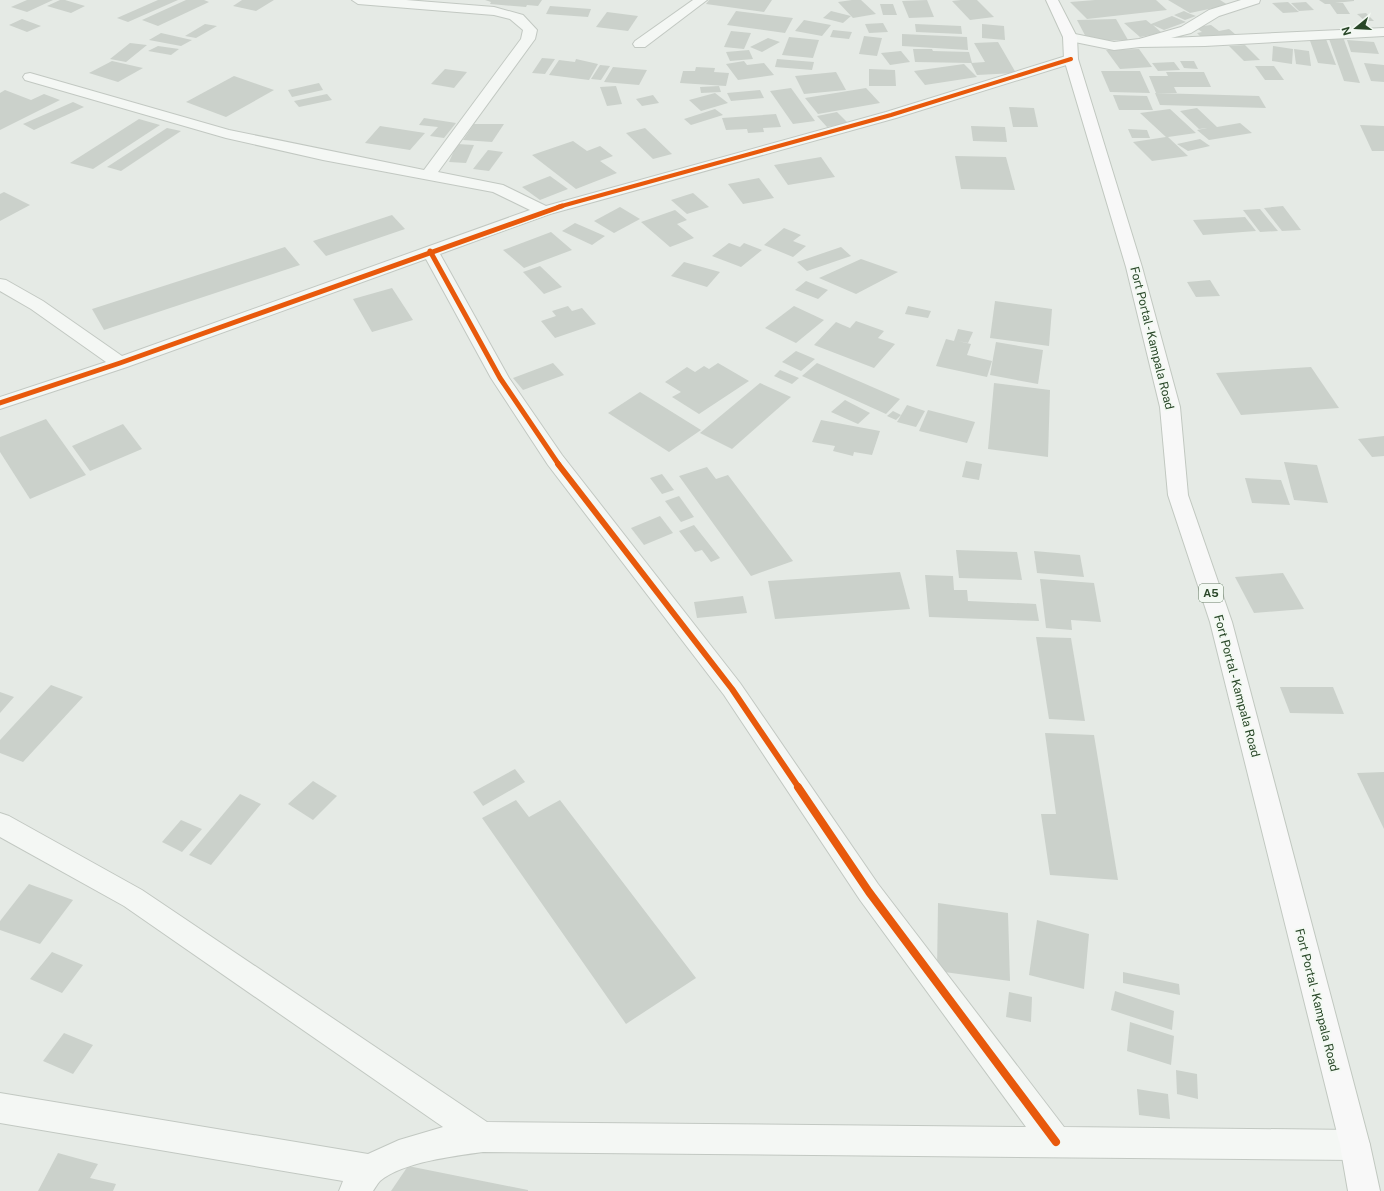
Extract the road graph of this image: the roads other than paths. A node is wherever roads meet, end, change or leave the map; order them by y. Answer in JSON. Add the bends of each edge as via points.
{"nodes":[{"id":1,"x":358,"y":0,"type":"edge"},
{"id":2,"x":701,"y":0,"type":"edge"},
{"id":3,"x":1052,"y":0,"type":"edge"},
{"id":4,"x":1254,"y":0,"type":"edge"},
{"id":5,"x":1384,"y":32,"type":"edge"},
{"id":6,"x":1070,"y":37,"type":"junction"},
{"id":7,"x":1140,"y":43,"type":"junction"},
{"id":8,"x":640,"y":44,"type":"dead end"},
{"id":9,"x":1071,"y":59,"type":"junction"},
{"id":10,"x":30,"y":77,"type":"dead end"},
{"id":11,"x":429,"y":174,"type":"junction"},
{"id":12,"x":544,"y":211,"type":"junction"},
{"id":13,"x":430,"y":251,"type":"junction"},
{"id":14,"x":0,"y":284,"type":"edge"},
{"id":15,"x":120,"y":363,"type":"junction"},
{"id":16,"x":0,"y":403,"type":"edge"},
{"id":17,"x":0,"y":824,"type":"edge"},
{"id":18,"x":0,"y":1108,"type":"edge"},
{"id":19,"x":483,"y":1137,"type":"junction"},
{"id":20,"x":1056,"y":1142,"type":"junction"},
{"id":21,"x":1355,"y":1145,"type":"junction"},
{"id":22,"x":362,"y":1180,"type":"edge"},
{"id":23,"x":1364,"y":1191,"type":"edge"}],
"edges":[{"from":1,"to":11,"type":"street","via":[[494,11],[511,14],[525,22],[530,30],[528,40]]},
{"from":2,"to":8,"type":"street"},
{"from":3,"to":6,"type":"main road","name":"Fort Portal - Kampala Road","number":"A5"},
{"from":4,"to":7,"type":"street","via":[[1214,13],[1186,30]]},
{"from":5,"to":7,"type":"street"},
{"from":6,"to":7,"type":"street","via":[[1114,46]]},
{"from":6,"to":9,"type":"main road","name":"Fort Portal - Kampala Road","number":"A5"},
{"from":9,"to":12,"type":"street","via":[[891,115]]},
{"from":9,"to":21,"type":"main road","name":"Fort Portal - Kampala Road","number":"A5","via":[[1134,267],[1170,407],[1178,495],[1221,622]]},
{"from":10,"to":11,"type":"street","via":[[226,134],[322,155]]},
{"from":11,"to":12,"type":"street","via":[[497,188]]},
{"from":12,"to":13,"type":"street"},
{"from":13,"to":15,"type":"street"},
{"from":13,"to":20,"type":"street","via":[[500,378],[555,460],[732,689],[868,892]]},
{"from":14,"to":15,"type":"street","via":[[37,305]]},
{"from":15,"to":16,"type":"street"},
{"from":17,"to":19,"type":"street","via":[[133,898]]},
{"from":18,"to":22,"type":"street"},
{"from":19,"to":20,"type":"street"},
{"from":19,"to":22,"type":"street","via":[[439,1143],[399,1155]]},
{"from":20,"to":21,"type":"street"},
{"from":21,"to":23,"type":"main road","name":"Fort Portal - Kampala Road","number":"A5"}]}
